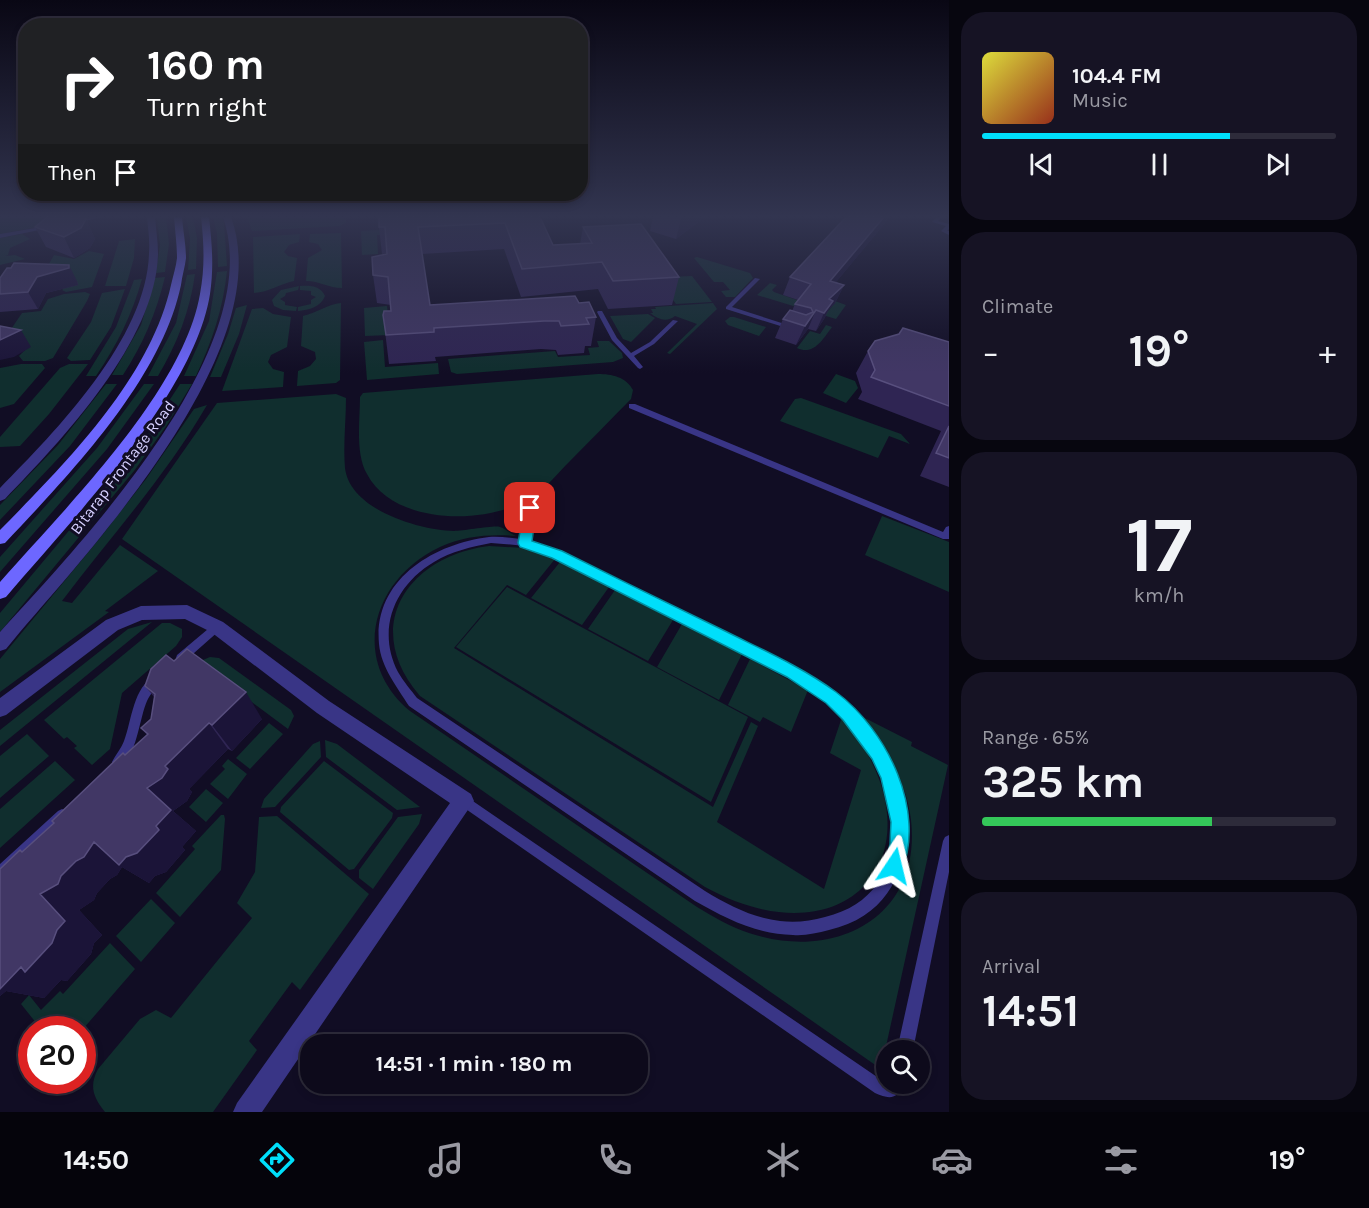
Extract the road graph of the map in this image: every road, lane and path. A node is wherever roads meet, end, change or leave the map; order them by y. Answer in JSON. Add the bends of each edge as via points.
{"nodes":[{"id":1,"x":150,"y":269,"type":"edge"},
{"id":2,"x":178,"y":269,"type":"edge"},
{"id":3,"x":207,"y":269,"type":"edge"},
{"id":4,"x":232,"y":269,"type":"edge"},
{"id":5,"x":758,"y":279,"type":"dead end"},
{"id":6,"x":600,"y":312,"type":"dead end"},
{"id":7,"x":675,"y":321,"type":"dead end"},
{"id":8,"x":800,"y":330,"type":"edge"},
{"id":9,"x":630,"y":356,"type":"junction"},
{"id":10,"x":639,"y":367,"type":"dead end"},
{"id":11,"x":632,"y":406,"type":"dead end"},
{"id":12,"x":0,"y":496,"type":"edge"},
{"id":13,"x":530,"y":508,"type":"dead end"},
{"id":14,"x":949,"y":530,"type":"edge"},
{"id":15,"x":0,"y":539,"type":"edge"},
{"id":16,"x":525,"y":543,"type":"junction"},
{"id":17,"x":0,"y":592,"type":"edge"},
{"id":18,"x":217,"y":627,"type":"junction"},
{"id":19,"x":0,"y":644,"type":"edge"},
{"id":20,"x":0,"y":709,"type":"edge"},
{"id":21,"x":111,"y":768,"type":"edge"},
{"id":22,"x":464,"y":801,"type":"junction"},
{"id":23,"x":69,"y":808,"type":"edge"},
{"id":24,"x":949,"y":841,"type":"edge"},
{"id":25,"x":0,"y":873,"type":"edge"},
{"id":26,"x":906,"y":1040,"type":"edge"},
{"id":27,"x":876,"y":1085,"type":"edge"},
{"id":28,"x":246,"y":1112,"type":"edge"}],
"edges":[{"from":1,"to":12,"type":"street","via":[[133,325],[106,374],[64,428]]},
{"from":2,"to":15,"type":"main road","via":[[175,291],[156,344],[138,374],[87,443]]},
{"from":3,"to":17,"type":"main road","via":[[204,299],[178,366],[158,400]]},
{"from":4,"to":19,"type":"street","name":"Bitarap Frontage Road","via":[[230,304],[221,334],[192,400],[132,486]]},
{"from":5,"to":8,"type":"lane","via":[[728,308]]},
{"from":6,"to":9,"type":"lane","via":[[614,339]]},
{"from":7,"to":9,"type":"lane","via":[[652,343]]},
{"from":9,"to":10,"type":"lane"},
{"from":11,"to":14,"type":"lane","via":[[946,537]]},
{"from":13,"to":16,"type":"lane"},
{"from":16,"to":16,"type":"lane","via":[[557,555],[792,672],[849,714],[870,740],[890,776],[900,822],[894,866],[885,885],[870,902],[841,920],[806,928],[779,927],[725,911],[413,702],[392,672],[383,640],[388,608],[404,581],[428,560],[458,546],[491,540]]},
{"from":18,"to":20,"type":"street","via":[[187,612],[127,617]]},
{"from":18,"to":21,"type":"lane","via":[[145,693],[131,744]]},
{"from":18,"to":22,"type":"street","via":[[323,707]]},
{"from":22,"to":27,"type":"lane"},
{"from":22,"to":28,"type":"street"},
{"from":23,"to":25,"type":"lane"},
{"from":24,"to":26,"type":"lane"}]}
